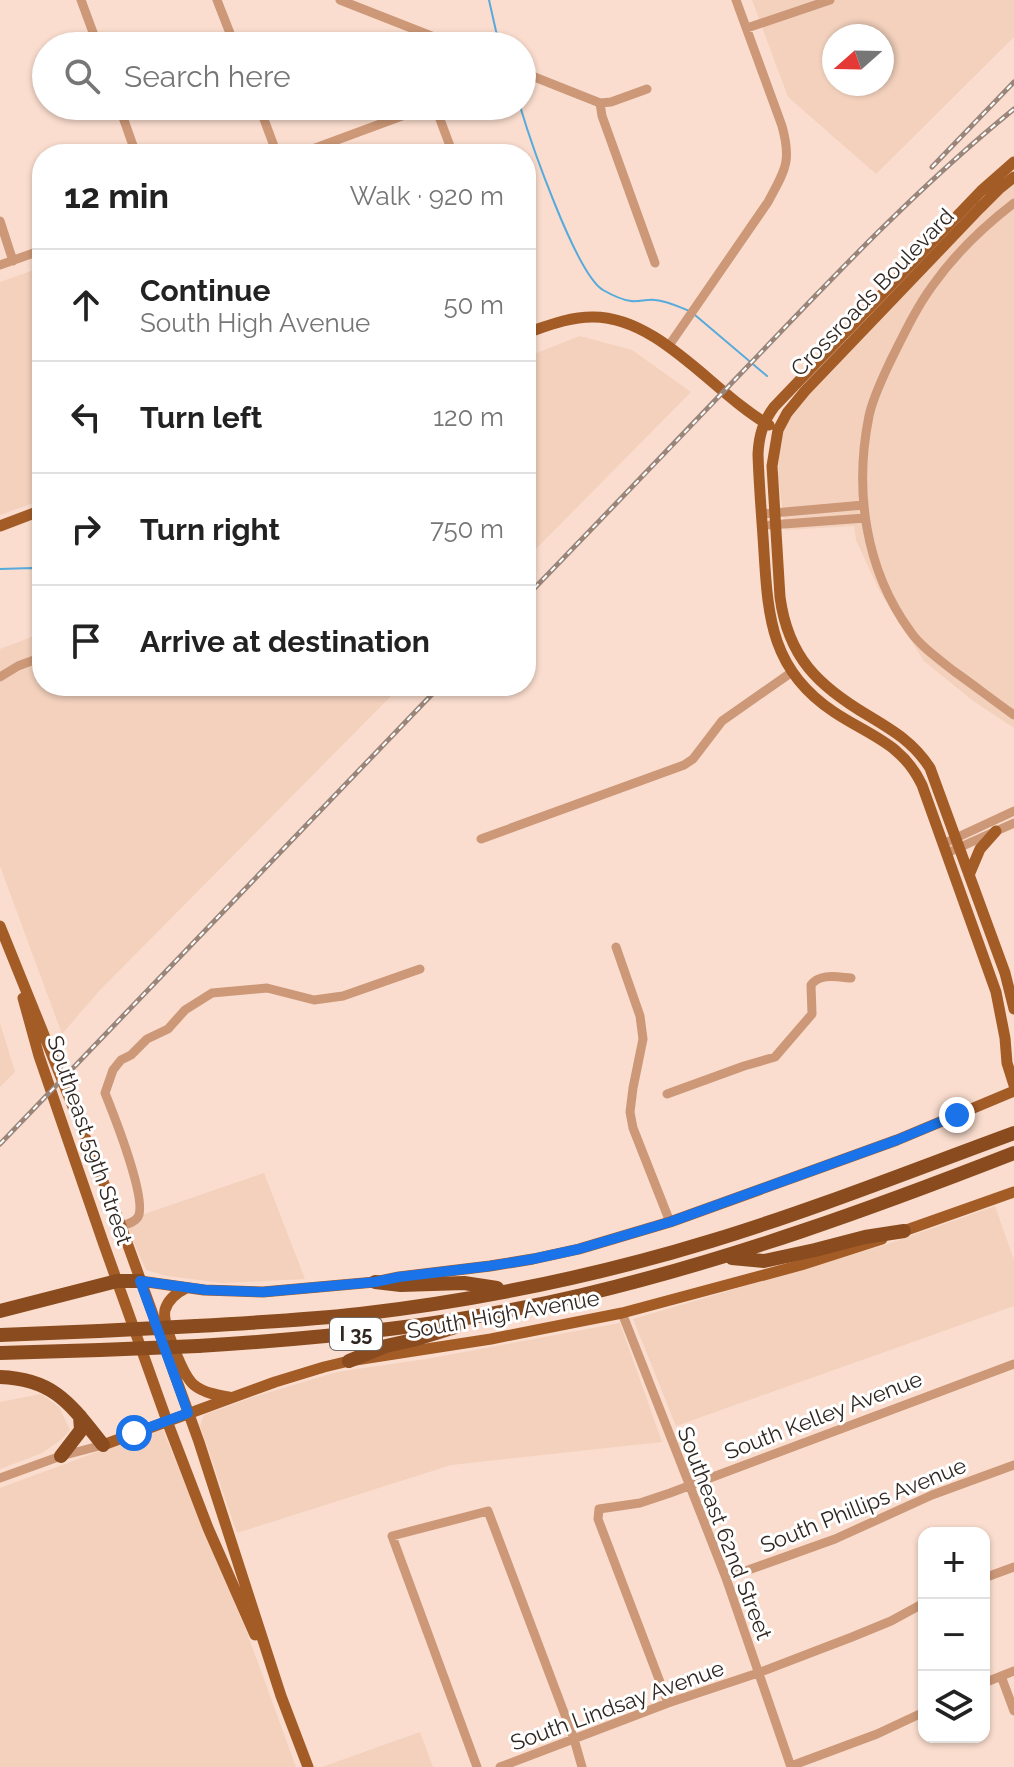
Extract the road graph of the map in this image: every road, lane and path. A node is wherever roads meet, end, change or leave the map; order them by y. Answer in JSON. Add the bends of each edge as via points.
{"nodes":[{"id":1,"x":81,"y":0,"type":"edge"},
{"id":2,"x":217,"y":0,"type":"edge"},
{"id":3,"x":340,"y":0,"type":"edge"},
{"id":4,"x":736,"y":0,"type":"edge"},
{"id":5,"x":830,"y":0,"type":"edge"},
{"id":6,"x":747,"y":28,"type":"junction"},
{"id":7,"x":93,"y":32,"type":"edge"},
{"id":8,"x":230,"y":32,"type":"edge"},
{"id":9,"x":420,"y":32,"type":"edge"},
{"id":10,"x":536,"y":78,"type":"edge"},
{"id":11,"x":647,"y":89,"type":"dead end"},
{"id":12,"x":600,"y":103,"type":"junction"},
{"id":13,"x":124,"y":120,"type":"edge"},
{"id":14,"x":264,"y":120,"type":"edge"},
{"id":15,"x":393,"y":120,"type":"edge"},
{"id":16,"x":438,"y":120,"type":"edge"},
{"id":17,"x":132,"y":144,"type":"edge"},
{"id":18,"x":273,"y":144,"type":"edge"},
{"id":19,"x":327,"y":144,"type":"edge"},
{"id":20,"x":449,"y":144,"type":"edge"},
{"id":21,"x":1014,"y":162,"type":"edge"},
{"id":22,"x":1014,"y":177,"type":"edge"},
{"id":23,"x":1014,"y":203,"type":"edge"},
{"id":24,"x":0,"y":221,"type":"edge"},
{"id":25,"x":32,"y":254,"type":"edge"},
{"id":26,"x":13,"y":261,"type":"junction"},
{"id":27,"x":655,"y":263,"type":"dead end"},
{"id":28,"x":0,"y":265,"type":"edge"},
{"id":29,"x":536,"y":330,"type":"edge"},
{"id":30,"x":668,"y":347,"type":"junction"},
{"id":31,"x":764,"y":422,"type":"junction"},
{"id":32,"x":778,"y":430,"type":"junction"},
{"id":33,"x":864,"y":505,"type":"junction"},
{"id":34,"x":32,"y":514,"type":"edge"},
{"id":35,"x":776,"y":518,"type":"junction"},
{"id":36,"x":865,"y":518,"type":"junction"},
{"id":37,"x":762,"y":520,"type":"junction"},
{"id":38,"x":0,"y":526,"type":"edge"},
{"id":39,"x":32,"y":661,"type":"edge"},
{"id":40,"x":792,"y":672,"type":"junction"},
{"id":41,"x":0,"y":677,"type":"edge"},
{"id":42,"x":1014,"y":715,"type":"edge"},
{"id":43,"x":1014,"y":811,"type":"edge"},
{"id":44,"x":1014,"y":823,"type":"edge"},
{"id":45,"x":996,"y":831,"type":"junction"},
{"id":46,"x":481,"y":839,"type":"dead end"},
{"id":47,"x":958,"y":843,"type":"junction"},
{"id":48,"x":945,"y":848,"type":"junction"},
{"id":49,"x":969,"y":875,"type":"junction"},
{"id":50,"x":0,"y":926,"type":"edge"},
{"id":51,"x":616,"y":947,"type":"dead end"},
{"id":52,"x":9,"y":951,"type":"junction"},
{"id":53,"x":420,"y":969,"type":"dead end"},
{"id":54,"x":851,"y":978,"type":"dead end"},
{"id":55,"x":1014,"y":1009,"type":"edge"},
{"id":56,"x":1014,"y":1085,"type":"edge"},
{"id":57,"x":1014,"y":1091,"type":"edge"},
{"id":58,"x":667,"y":1094,"type":"dead end"},
{"id":59,"x":1014,"y":1133,"type":"edge"},
{"id":60,"x":1014,"y":1153,"type":"edge"},
{"id":61,"x":1014,"y":1192,"type":"edge"},
{"id":62,"x":670,"y":1222,"type":"junction"},
{"id":63,"x":121,"y":1226,"type":"junction"},
{"id":64,"x":904,"y":1231,"type":"junction"},
{"id":65,"x":724,"y":1257,"type":"junction"},
{"id":66,"x":117,"y":1281,"type":"junction"},
{"id":67,"x":140,"y":1281,"type":"junction"},
{"id":68,"x":375,"y":1282,"type":"junction"},
{"id":69,"x":186,"y":1288,"type":"junction"},
{"id":70,"x":510,"y":1290,"type":"junction"},
{"id":71,"x":513,"y":1310,"type":"junction"},
{"id":72,"x":0,"y":1311,"type":"edge"},
{"id":73,"x":622,"y":1313,"type":"junction"},
{"id":74,"x":0,"y":1335,"type":"edge"},
{"id":75,"x":0,"y":1353,"type":"edge"},
{"id":76,"x":349,"y":1361,"type":"junction"},
{"id":77,"x":1014,"y":1364,"type":"edge"},
{"id":78,"x":0,"y":1377,"type":"edge"},
{"id":79,"x":231,"y":1398,"type":"junction"},
{"id":80,"x":188,"y":1413,"type":"junction"},
{"id":81,"x":80,"y":1415,"type":"junction"},
{"id":82,"x":167,"y":1421,"type":"junction"},
{"id":83,"x":103,"y":1445,"type":"junction"},
{"id":84,"x":61,"y":1456,"type":"junction"},
{"id":85,"x":1014,"y":1465,"type":"edge"},
{"id":86,"x":0,"y":1478,"type":"edge"},
{"id":87,"x":689,"y":1485,"type":"junction"},
{"id":88,"x":1014,"y":1567,"type":"edge"},
{"id":89,"x":990,"y":1576,"type":"edge"},
{"id":90,"x":726,"y":1578,"type":"junction"},
{"id":91,"x":918,"y":1606,"type":"edge"},
{"id":92,"x":1014,"y":1671,"type":"edge"},
{"id":93,"x":758,"y":1673,"type":"junction"},
{"id":94,"x":1001,"y":1676,"type":"junction"},
{"id":95,"x":990,"y":1681,"type":"edge"},
{"id":96,"x":281,"y":1696,"type":"junction"},
{"id":97,"x":668,"y":1703,"type":"junction"},
{"id":98,"x":1014,"y":1711,"type":"edge"},
{"id":99,"x":918,"y":1716,"type":"edge"},
{"id":100,"x":574,"y":1739,"type":"junction"},
{"id":101,"x":308,"y":1767,"type":"edge"},
{"id":102,"x":477,"y":1767,"type":"edge"},
{"id":103,"x":500,"y":1767,"type":"edge"},
{"id":104,"x":582,"y":1767,"type":"edge"},
{"id":105,"x":791,"y":1767,"type":"edge"}],
"edges":[{"from":1,"to":7,"type":"street"},
{"from":2,"to":8,"type":"street"},
{"from":3,"to":9,"type":"street"},
{"from":4,"to":6,"type":"street"},
{"from":5,"to":6,"type":"street"},
{"from":6,"to":30,"type":"street","via":[[782,126],[788,161],[768,202]]},
{"from":10,"to":12,"type":"street"},
{"from":11,"to":12,"type":"street"},
{"from":12,"to":27,"type":"street"},
{"from":13,"to":17,"type":"street"},
{"from":14,"to":18,"type":"street"},
{"from":15,"to":19,"type":"street"},
{"from":16,"to":20,"type":"street"},
{"from":21,"to":31,"type":"main road","name":"Crossroads Boulevard","via":[[958,214]]},
{"from":22,"to":32,"type":"main road","name":"Crossroads Boulevard","via":[[805,391]]},
{"from":23,"to":33,"type":"street","via":[[932,285],[885,371],[866,431],[861,464]]},
{"from":24,"to":26,"type":"street"},
{"from":25,"to":26,"type":"street"},
{"from":26,"to":28,"type":"street"},
{"from":29,"to":30,"type":"main road","via":[[596,317],[628,324]]},
{"from":30,"to":31,"type":"main road"},
{"from":31,"to":32,"type":"main road"},
{"from":31,"to":37,"type":"main road","via":[[758,438]]},
{"from":32,"to":35,"type":"main road","via":[[772,466]]},
{"from":33,"to":35,"type":"street"},
{"from":33,"to":36,"type":"street"},
{"from":34,"to":38,"type":"main road"},
{"from":35,"to":36,"type":"street"},
{"from":35,"to":37,"type":"street"},
{"from":35,"to":47,"type":"main road","via":[[783,614],[794,648],[826,687],[914,747],[930,768]]},
{"from":36,"to":42,"type":"street","via":[[883,586],[911,633]]},
{"from":37,"to":40,"type":"main road","via":[[772,628]]},
{"from":39,"to":41,"type":"street"},
{"from":40,"to":46,"type":"street","via":[[722,721],[684,765]]},
{"from":40,"to":48,"type":"main road","via":[[816,698],[908,761]]},
{"from":43,"to":47,"type":"street"},
{"from":44,"to":45,"type":"street"},
{"from":45,"to":47,"type":"street"},
{"from":45,"to":49,"type":"main road","via":[[980,849]]},
{"from":47,"to":48,"type":"street"},
{"from":47,"to":49,"type":"main road"},
{"from":48,"to":56,"type":"main road","via":[[996,992]]},
{"from":49,"to":55,"type":"main road"},
{"from":50,"to":52,"type":"main road","name":"Southeast 59th Street"},
{"from":51,"to":62,"type":"street","via":[[643,1039],[630,1112],[633,1128]]},
{"from":52,"to":63,"type":"main road","name":"Southeast 59th Street"},
{"from":52,"to":66,"type":"main road","name":"Southeast 59th Street","via":[[39,1056]]},
{"from":53,"to":63,"type":"street","via":[[343,996],[314,1000],[267,988],[212,993],[121,1060],[105,1093],[140,1208],[137,1219]]},
{"from":54,"to":58,"type":"street","via":[[815,980],[812,1014],[775,1057]]},
{"from":57,"to":62,"type":"main road","via":[[897,1140]]},
{"from":59,"to":70,"type":"highway","number":"I 35","via":[[710,1241]]},
{"from":60,"to":65,"type":"highway","number":"I 35"},
{"from":61,"to":64,"type":"main road","name":"South High Avenue"},
{"from":62,"to":68,"type":"main road","via":[[533,1259]]},
{"from":63,"to":67,"type":"main road","name":"Southeast 59th Street"},
{"from":64,"to":65,"type":"highway","via":[[764,1261]]},
{"from":64,"to":73,"type":"main road","name":"South High Avenue"},
{"from":65,"to":71,"type":"highway","number":"I 35"},
{"from":66,"to":67,"type":"highway"},
{"from":66,"to":72,"type":"highway"},
{"from":66,"to":82,"type":"main road","name":"Southeast 59th Street"},
{"from":67,"to":69,"type":"main road"},
{"from":67,"to":80,"type":"main road","name":"Southeast 59th Street"},
{"from":68,"to":69,"type":"main road","via":[[263,1292]]},
{"from":68,"to":70,"type":"highway","via":[[464,1283]]},
{"from":69,"to":79,"type":"main road","via":[[169,1301],[164,1318],[179,1362],[197,1387]]},
{"from":70,"to":74,"type":"highway","number":"I 35","bridge":true,"via":[[436,1304],[269,1322]]},
{"from":71,"to":75,"type":"highway","number":"I 35","bridge":true,"via":[[354,1334]]},
{"from":71,"to":76,"type":"highway"},
{"from":73,"to":76,"type":"main road","name":"South High Avenue"},
{"from":73,"to":87,"type":"street","name":"Southeast 62nd Street"},
{"from":76,"to":79,"type":"main road","name":"South High Avenue"},
{"from":77,"to":87,"type":"street","name":"South Kelley Avenue"},
{"from":78,"to":81,"type":"highway","via":[[43,1385]]},
{"from":79,"to":80,"type":"main road","name":"South High Avenue"},
{"from":80,"to":82,"type":"main road","name":"South High Avenue"},
{"from":80,"to":96,"type":"main road","name":"Southeast 59th Street"},
{"from":81,"to":83,"type":"highway"},
{"from":81,"to":84,"type":"highway","via":[[81,1430]]},
{"from":82,"to":83,"type":"main road","name":"South High Avenue"},
{"from":82,"to":96,"type":"main road","name":"Southeast 59th Street"},
{"from":83,"to":84,"type":"street","name":"South High Avenue"},
{"from":84,"to":86,"type":"street","name":"South High Avenue"},
{"from":85,"to":90,"type":"street","name":"South Phillips Avenue"},
{"from":87,"to":90,"type":"street","name":"Southeast 62nd Street"},
{"from":87,"to":97,"type":"street","name":"South Kelley Avenue","via":[[640,1503],[599,1509],[598,1519]]},
{"from":88,"to":89,"type":"street"},
{"from":90,"to":93,"type":"street","name":"Southeast 62nd Street"},
{"from":91,"to":93,"type":"street","name":"South Lindsay Avenue"},
{"from":92,"to":94,"type":"street"},
{"from":93,"to":97,"type":"street","name":"South Lindsay Avenue"},
{"from":93,"to":105,"type":"street","name":"Southeast 62nd Street"},
{"from":94,"to":95,"type":"street"},
{"from":94,"to":98,"type":"street"},
{"from":96,"to":101,"type":"main road","name":"Southeast 59th Street"},
{"from":97,"to":100,"type":"street","name":"South Lindsay Avenue"},
{"from":99,"to":105,"type":"street"},
{"from":100,"to":102,"type":"street","via":[[488,1511],[392,1536]]},
{"from":100,"to":103,"type":"street","name":"South Lindsay Avenue"},
{"from":100,"to":104,"type":"street"}]}
